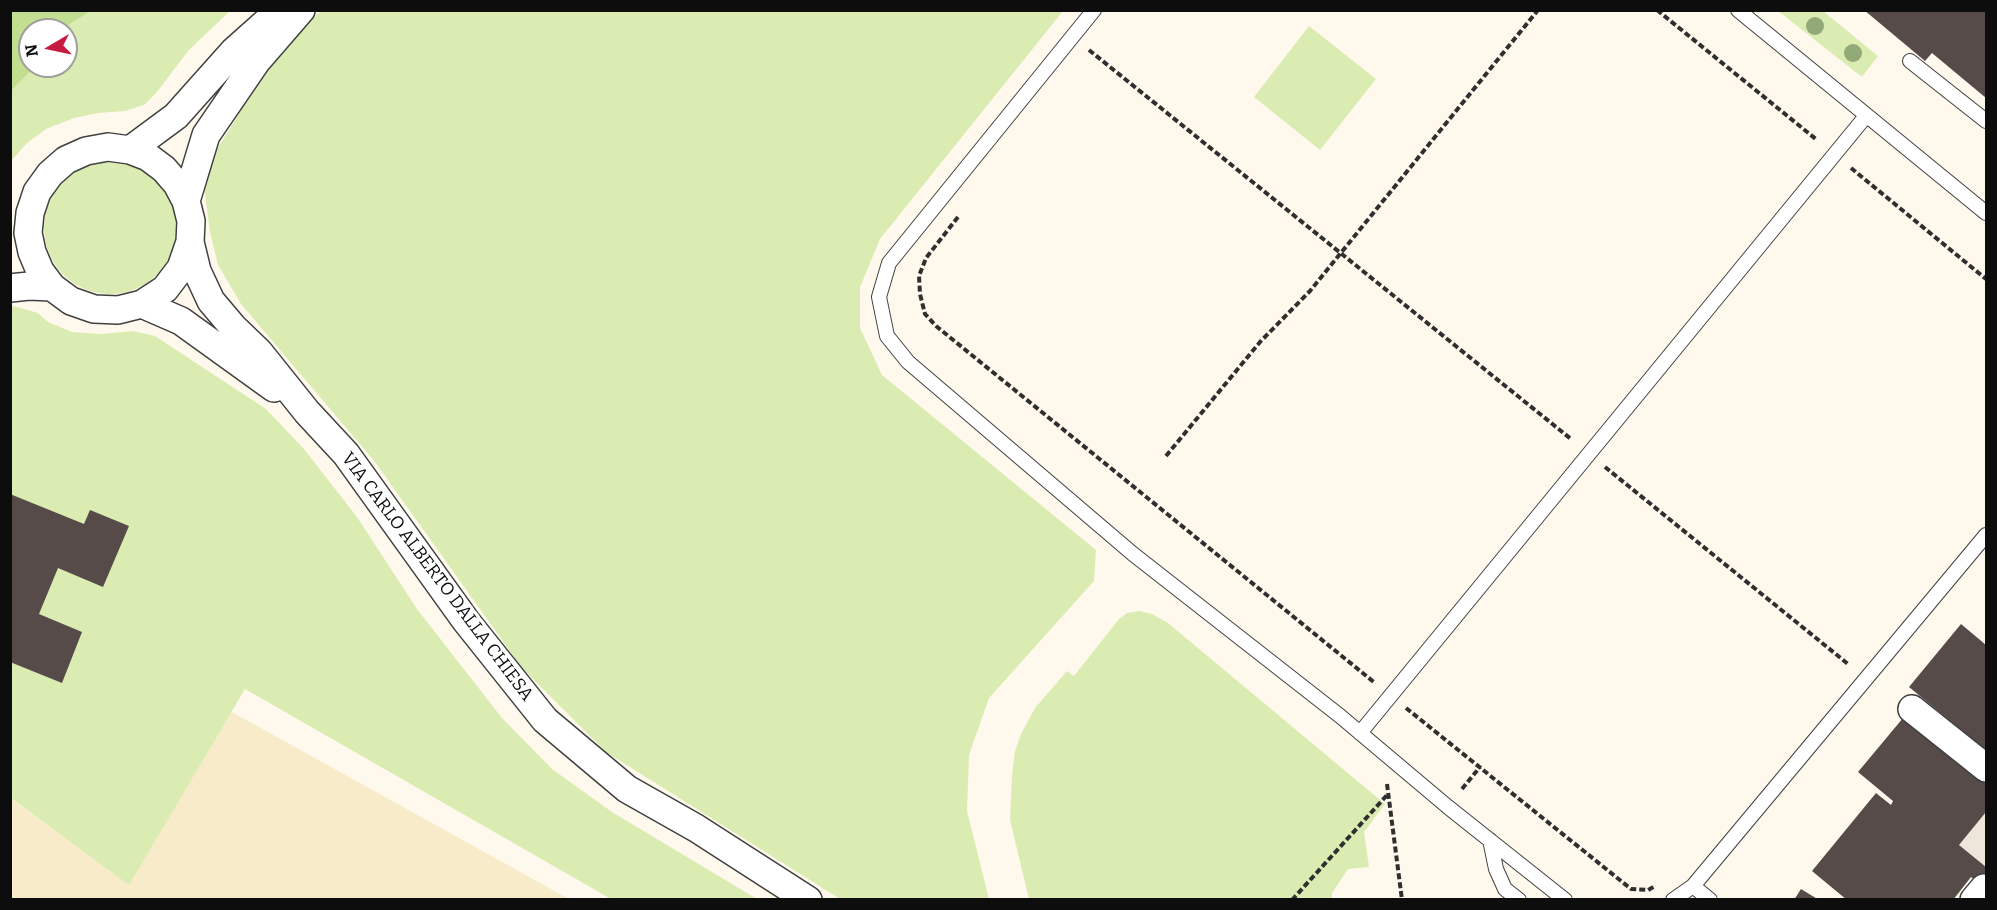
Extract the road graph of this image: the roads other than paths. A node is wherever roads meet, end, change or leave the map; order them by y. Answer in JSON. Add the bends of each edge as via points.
{"nodes":[{"id":1,"x":280,"y":10,"type":"edge"},
{"id":2,"x":301,"y":10,"type":"edge"},
{"id":3,"x":1094,"y":10,"type":"edge"},
{"id":4,"x":1738,"y":10,"type":"edge"},
{"id":5,"x":1910,"y":61,"type":"dead end"},
{"id":6,"x":1866,"y":116,"type":"junction"},
{"id":7,"x":1986,"y":121,"type":"edge"},
{"id":8,"x":130,"y":150,"type":"junction"},
{"id":9,"x":186,"y":201,"type":"junction"},
{"id":10,"x":30,"y":213,"type":"junction"},
{"id":11,"x":1986,"y":213,"type":"edge"},
{"id":12,"x":10,"y":232,"type":"edge"},
{"id":13,"x":190,"y":242,"type":"junction"},
{"id":14,"x":52,"y":287,"type":"junction"},
{"id":15,"x":10,"y":288,"type":"edge"},
{"id":16,"x":142,"y":304,"type":"junction"},
{"id":17,"x":307,"y":412,"type":"junction"},
{"id":18,"x":1986,"y":535,"type":"edge"},
{"id":19,"x":1912,"y":709,"type":"dead end"},
{"id":20,"x":1360,"y":733,"type":"junction"},
{"id":21,"x":1986,"y":768,"type":"edge"},
{"id":22,"x":1490,"y":840,"type":"junction"},
{"id":23,"x":1691,"y":893,"type":"edge"},
{"id":24,"x":808,"y":900,"type":"edge"},
{"id":25,"x":1519,"y":900,"type":"edge"},
{"id":26,"x":1564,"y":900,"type":"edge"},
{"id":27,"x":1673,"y":900,"type":"edge"},
{"id":28,"x":1710,"y":900,"type":"edge"}],
"edges":[{"from":1,"to":8,"type":"street","via":[[234,51],[176,116]]},
{"from":2,"to":9,"type":"street","via":[[256,62],[206,135]]},
{"from":3,"to":20,"type":"lane","via":[[889,263],[879,297],[887,336],[908,362],[1132,554]]},
{"from":4,"to":6,"type":"lane"},
{"from":5,"to":7,"type":"lane"},
{"from":6,"to":11,"type":"lane"},
{"from":6,"to":20,"type":"lane"},
{"from":8,"to":9,"type":"street","via":[[164,169]]},
{"from":8,"to":10,"type":"street","via":[[108,147],[66,160],[37,192]]},
{"from":9,"to":13,"type":"street"},
{"from":10,"to":12,"type":"street"},
{"from":10,"to":14,"type":"street","via":[[28,233],[32,252]]},
{"from":13,"to":16,"type":"street","via":[[181,268],[165,289]]},
{"from":13,"to":17,"type":"street","name":"VIA CARLO ALBERTO DALLA CHIESA","via":[[197,271],[211,301]]},
{"from":14,"to":15,"type":"street"},
{"from":14,"to":16,"type":"street","via":[[71,301],[94,309],[118,310]]},
{"from":16,"to":17,"type":"street","name":"VIA CARLO ALBERTO DALLA CHIESA","via":[[182,321]]},
{"from":17,"to":24,"type":"street","name":"VIA CARLO ALBERTO DALLA CHIESA","via":[[346,454],[466,621],[545,720],[627,789]]},
{"from":18,"to":23,"type":"lane"},
{"from":19,"to":21,"type":"street"},
{"from":20,"to":22,"type":"lane"},
{"from":22,"to":25,"type":"lane","via":[[1504,889]]},
{"from":22,"to":26,"type":"lane"},
{"from":23,"to":27,"type":"lane"},
{"from":23,"to":28,"type":"lane"}]}
